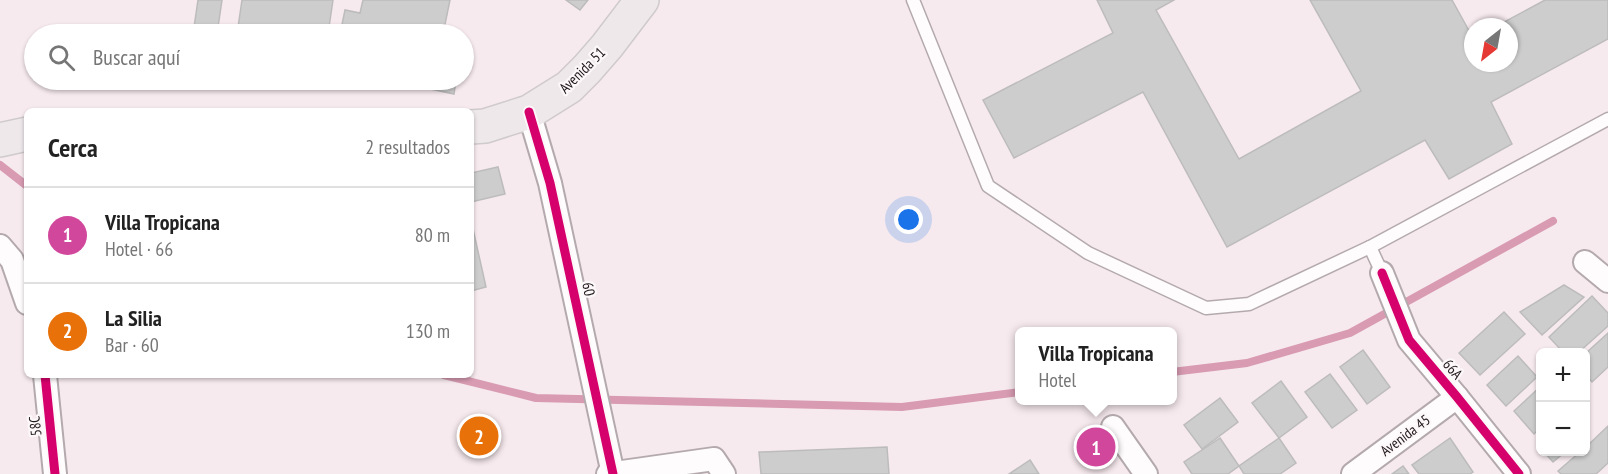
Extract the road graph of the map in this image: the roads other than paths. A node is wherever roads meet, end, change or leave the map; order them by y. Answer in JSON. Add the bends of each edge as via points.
{"nodes":[{"id":1,"x":642,"y":0,"type":"edge"},
{"id":2,"x":913,"y":0,"type":"edge"},
{"id":3,"x":529,"y":112,"type":"junction"},
{"id":4,"x":1608,"y":119,"type":"edge"},
{"id":5,"x":474,"y":127,"type":"edge"},
{"id":6,"x":0,"y":246,"type":"edge"},
{"id":7,"x":1370,"y":247,"type":"junction"},
{"id":8,"x":1585,"y":262,"type":"dead end"},
{"id":9,"x":1382,"y":273,"type":"joint"},
{"id":10,"x":1608,"y":281,"type":"edge"},
{"id":11,"x":24,"y":294,"type":"edge"},
{"id":12,"x":45,"y":378,"type":"edge"},
{"id":13,"x":1457,"y":397,"type":"junction"},
{"id":14,"x":1113,"y":427,"type":"dead end"},
{"id":15,"x":719,"y":467,"type":"edge"},
{"id":16,"x":56,"y":474,"type":"edge"},
{"id":17,"x":608,"y":474,"type":"edge"},
{"id":18,"x":613,"y":474,"type":"edge"},
{"id":19,"x":1146,"y":474,"type":"edge"},
{"id":20,"x":1353,"y":474,"type":"edge"},
{"id":21,"x":1519,"y":474,"type":"edge"}],
"edges":[{"from":1,"to":3,"type":"main road","name":"Avenida 51","via":[[569,87]]},
{"from":2,"to":7,"type":"lane","via":[[988,186],[1088,253],[1206,308],[1249,304]]},
{"from":3,"to":5,"type":"main road","name":"Avenida 51"},
{"from":3,"to":18,"type":"street","name":"60","via":[[550,183]]},
{"from":4,"to":7,"type":"lane"},
{"from":6,"to":11,"type":"street","via":[[12,260]]},
{"from":7,"to":9,"type":"lane"},
{"from":8,"to":10,"type":"street"},
{"from":9,"to":13,"type":"street","name":"66A","via":[[1409,340]]},
{"from":12,"to":16,"type":"street","name":"58C"},
{"from":13,"to":20,"type":"street","name":"Avenida 45"},
{"from":13,"to":21,"type":"street","name":"66A"},
{"from":14,"to":19,"type":"street"},
{"from":15,"to":18,"type":"street"},
{"from":17,"to":18,"type":"street"}]}
